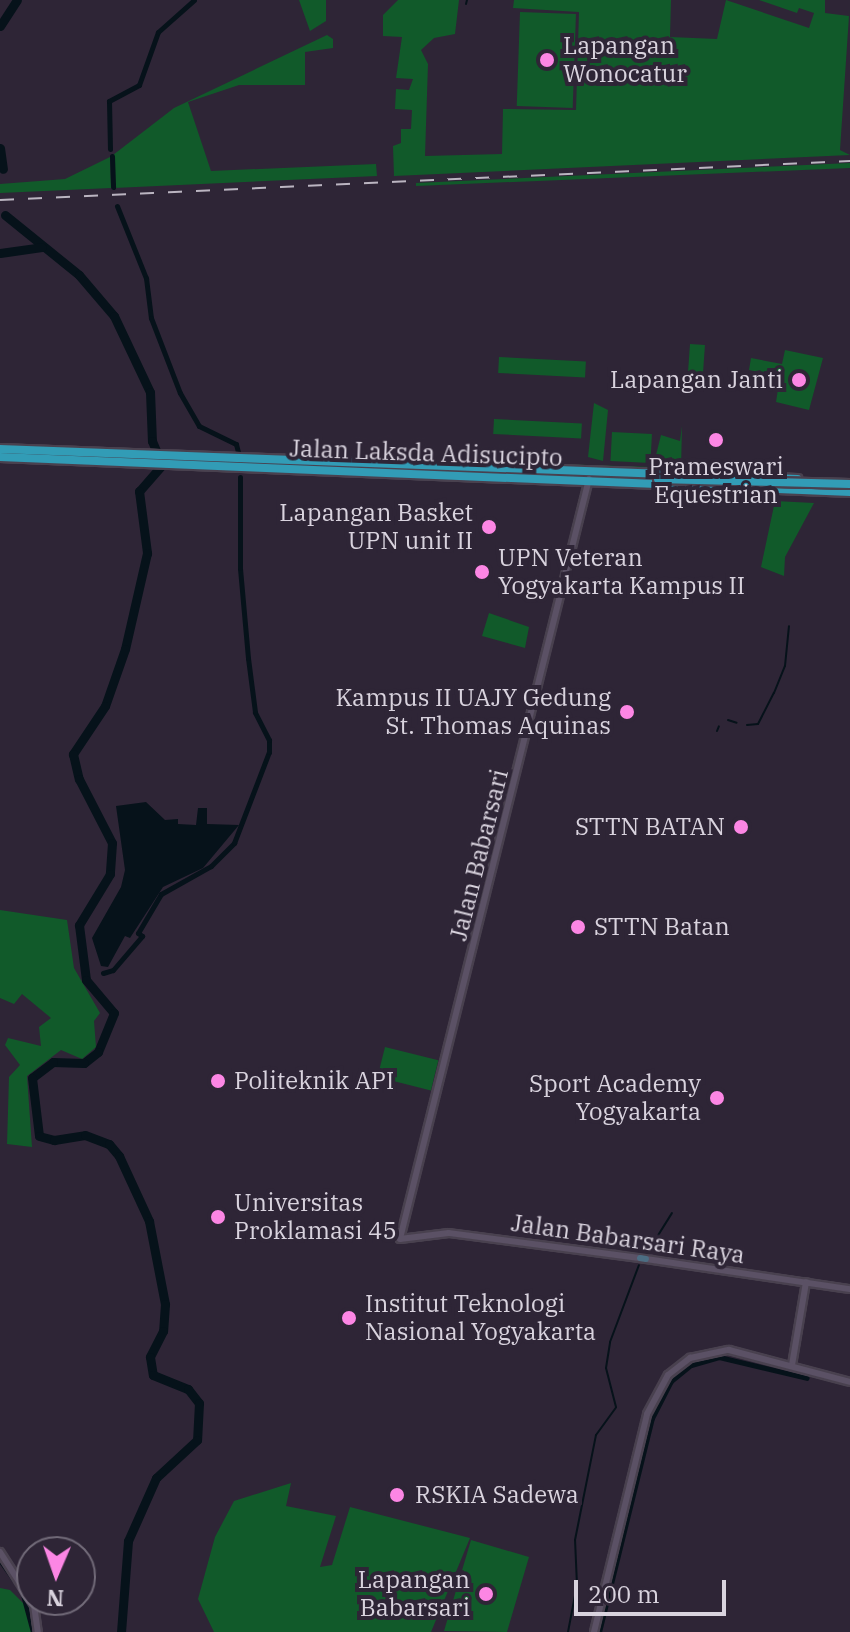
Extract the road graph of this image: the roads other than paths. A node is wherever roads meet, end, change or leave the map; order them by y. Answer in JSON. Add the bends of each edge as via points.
{"nodes":[{"id":1,"x":0,"y":449,"type":"edge"},
{"id":2,"x":0,"y":457,"type":"edge"},
{"id":3,"x":140,"y":459,"type":"junction"},
{"id":4,"x":173,"y":460,"type":"junction"},
{"id":5,"x":785,"y":478,"type":"junction"},
{"id":6,"x":589,"y":479,"type":"junction"},
{"id":7,"x":608,"y":480,"type":"junction"},
{"id":8,"x":849,"y":482,"type":"edge"},
{"id":9,"x":784,"y":489,"type":"junction"},
{"id":10,"x":850,"y":492,"type":"edge"},
{"id":11,"x":400,"y":1239,"type":"joint"},
{"id":12,"x":806,"y":1282,"type":"junction"},
{"id":13,"x":850,"y":1289,"type":"edge"},
{"id":14,"x":792,"y":1365,"type":"junction"},
{"id":15,"x":850,"y":1382,"type":"edge"},
{"id":16,"x":0,"y":1552,"type":"edge"},
{"id":17,"x":38,"y":1632,"type":"edge"},
{"id":18,"x":594,"y":1632,"type":"edge"}],
"edges":[{"from":1,"to":3,"type":"highway","name":"Jalan Laksda Adisucipto"},
{"from":2,"to":3,"type":"highway","name":"Jalan Laksda Adisucipto"},
{"from":3,"to":4,"type":"highway","name":"Jalan Laksda Adisucipto"},
{"from":4,"to":5,"type":"highway","name":"Jalan Laksda Adisucipto"},
{"from":4,"to":6,"type":"highway","name":"Jalan Laksda Adisucipto"},
{"from":5,"to":8,"type":"highway","name":"Jalan Laksda Adisucipto"},
{"from":5,"to":9,"type":"highway","via":[[814,484]]},
{"from":6,"to":7,"type":"highway","name":"Jalan Laksda Adisucipto"},
{"from":6,"to":11,"type":"street","name":"Jalan Babarsari"},
{"from":7,"to":8,"type":"highway","bridge":true},
{"from":7,"to":9,"type":"highway","name":"Jalan Laksda Adisucipto"},
{"from":9,"to":10,"type":"highway","name":"Jalan Laksda Adisucipto"},
{"from":11,"to":12,"type":"street","name":"Jalan Babarsari Raya","via":[[449,1233]]},
{"from":12,"to":13,"type":"street","name":"Jalan Babarsari Raya"},
{"from":12,"to":14,"type":"street"},
{"from":14,"to":15,"type":"street"},
{"from":14,"to":18,"type":"street","via":[[712,1351],[681,1363],[658,1388],[647,1414]]},
{"from":16,"to":17,"type":"street","via":[[34,1605]]}]}
